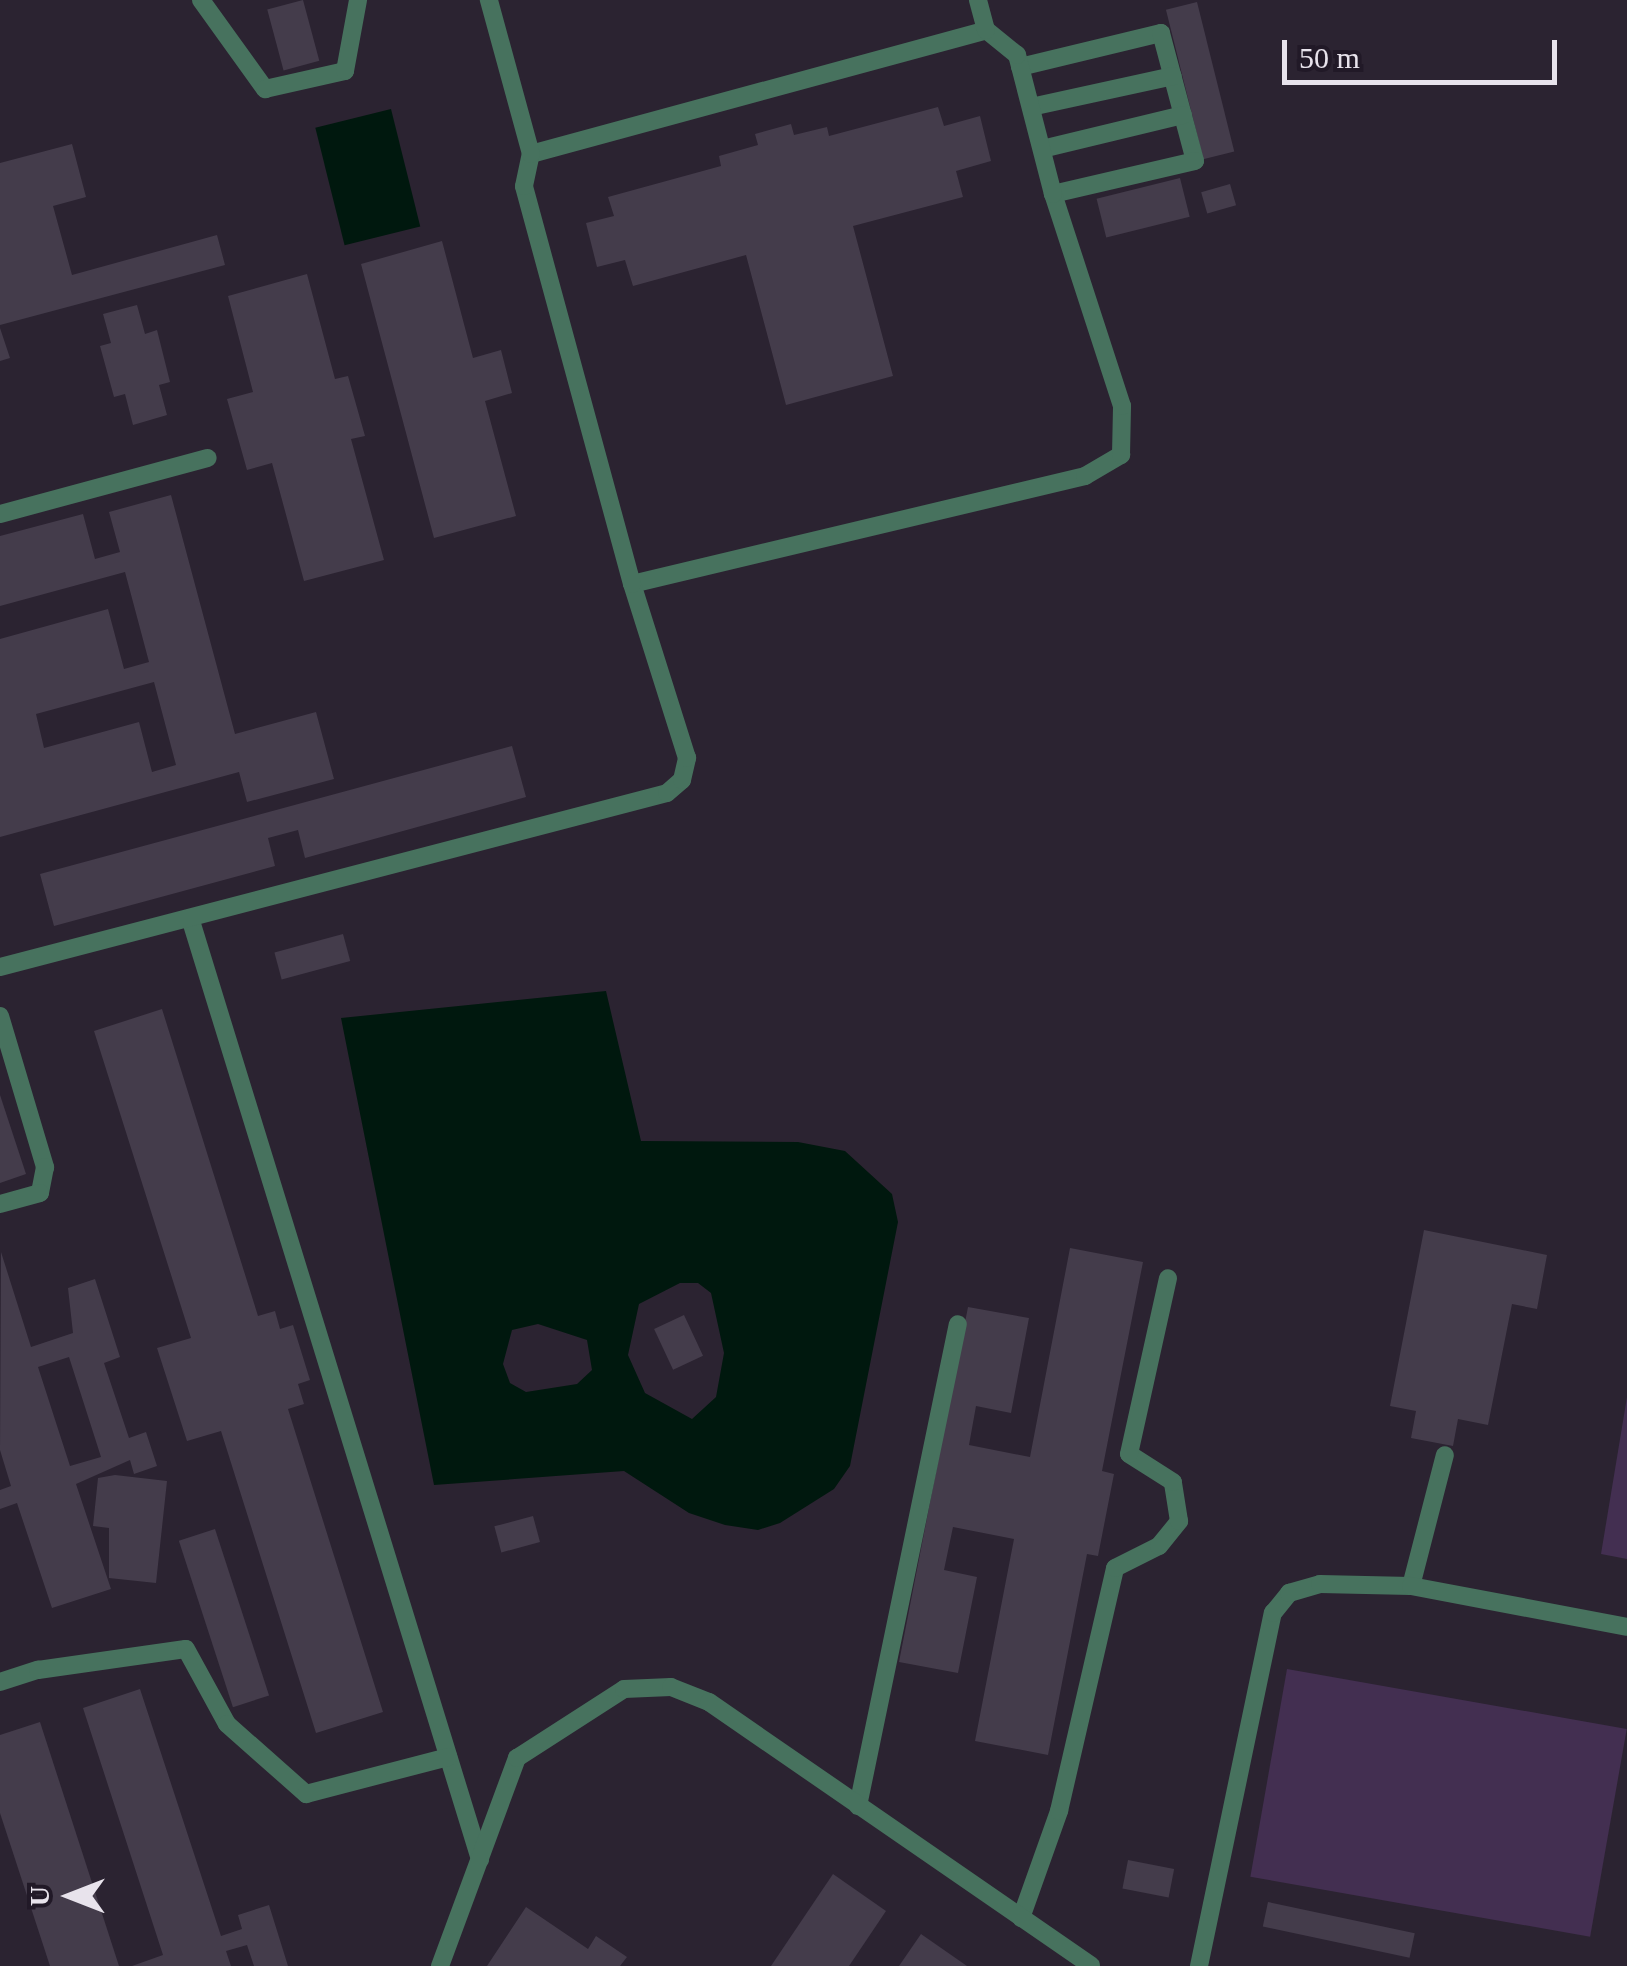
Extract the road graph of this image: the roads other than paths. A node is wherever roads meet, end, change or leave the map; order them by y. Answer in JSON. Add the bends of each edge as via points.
{"nodes":[{"id":1,"x":200,"y":0,"type":"edge"},
{"id":2,"x":358,"y":0,"type":"edge"},
{"id":3,"x":489,"y":0,"type":"edge"},
{"id":4,"x":978,"y":0,"type":"edge"},
{"id":5,"x":986,"y":30,"type":"junction"},
{"id":6,"x":1020,"y":67,"type":"junction"},
{"id":7,"x":1173,"y":76,"type":"junction"},
{"id":8,"x":1031,"y":107,"type":"junction"},
{"id":9,"x":1183,"y":115,"type":"junction"},
{"id":10,"x":1042,"y":149,"type":"junction"},
{"id":11,"x":530,"y":154,"type":"junction"},
{"id":12,"x":1053,"y":194,"type":"junction"},
{"id":13,"x":208,"y":458,"type":"dead end"},
{"id":14,"x":0,"y":514,"type":"edge"},
{"id":15,"x":632,"y":584,"type":"junction"},
{"id":16,"x":191,"y":921,"type":"junction"},
{"id":17,"x":0,"y":967,"type":"edge"},
{"id":18,"x":0,"y":1016,"type":"edge"},
{"id":19,"x":0,"y":1204,"type":"edge"},
{"id":20,"x":1168,"y":1278,"type":"dead end"},
{"id":21,"x":958,"y":1324,"type":"dead end"},
{"id":22,"x":1445,"y":1456,"type":"dead end"},
{"id":23,"x":1410,"y":1586,"type":"junction"},
{"id":24,"x":1627,"y":1627,"type":"edge"},
{"id":25,"x":0,"y":1682,"type":"edge"},
{"id":26,"x":448,"y":1756,"type":"junction"},
{"id":27,"x":858,"y":1806,"type":"junction"},
{"id":28,"x":480,"y":1859,"type":"junction"},
{"id":29,"x":1021,"y":1918,"type":"junction"},
{"id":30,"x":440,"y":1966,"type":"edge"},
{"id":31,"x":1091,"y":1966,"type":"edge"},
{"id":32,"x":1199,"y":1966,"type":"edge"}],
"edges":[{"from":1,"to":2,"type":"lane","via":[[265,88],[344,71]]},
{"from":3,"to":11,"type":"lane"},
{"from":4,"to":5,"type":"lane"},
{"from":5,"to":6,"type":"lane","via":[[1017,54]]},
{"from":5,"to":11,"type":"lane"},
{"from":6,"to":7,"type":"lane","via":[[1162,33]]},
{"from":6,"to":8,"type":"lane"},
{"from":7,"to":8,"type":"lane"},
{"from":7,"to":9,"type":"lane"},
{"from":8,"to":10,"type":"lane"},
{"from":9,"to":10,"type":"lane"},
{"from":9,"to":12,"type":"lane","via":[[1196,161]]},
{"from":10,"to":12,"type":"lane"},
{"from":11,"to":15,"type":"lane","via":[[524,186]]},
{"from":12,"to":15,"type":"lane","via":[[1122,406],[1121,455],[1086,476]]},
{"from":13,"to":14,"type":"lane"},
{"from":15,"to":16,"type":"lane","via":[[687,758],[682,780],[667,793]]},
{"from":16,"to":17,"type":"lane"},
{"from":16,"to":26,"type":"lane"},
{"from":18,"to":19,"type":"lane","via":[[45,1182],[40,1193]]},
{"from":20,"to":29,"type":"lane","via":[[1129,1454],[1173,1482],[1179,1521],[1159,1546],[1114,1568],[1059,1811]]},
{"from":21,"to":27,"type":"lane"},
{"from":22,"to":23,"type":"lane"},
{"from":23,"to":24,"type":"lane"},
{"from":23,"to":32,"type":"lane","via":[[1320,1584],[1289,1593],[1273,1613]]},
{"from":25,"to":26,"type":"lane","via":[[38,1670],[186,1649],[226,1724],[306,1794]]},
{"from":26,"to":28,"type":"lane"},
{"from":27,"to":28,"type":"lane","via":[[708,1702],[671,1687],[624,1688],[517,1758]]},
{"from":27,"to":29,"type":"lane"},
{"from":28,"to":30,"type":"lane"},
{"from":29,"to":31,"type":"lane"}]}
